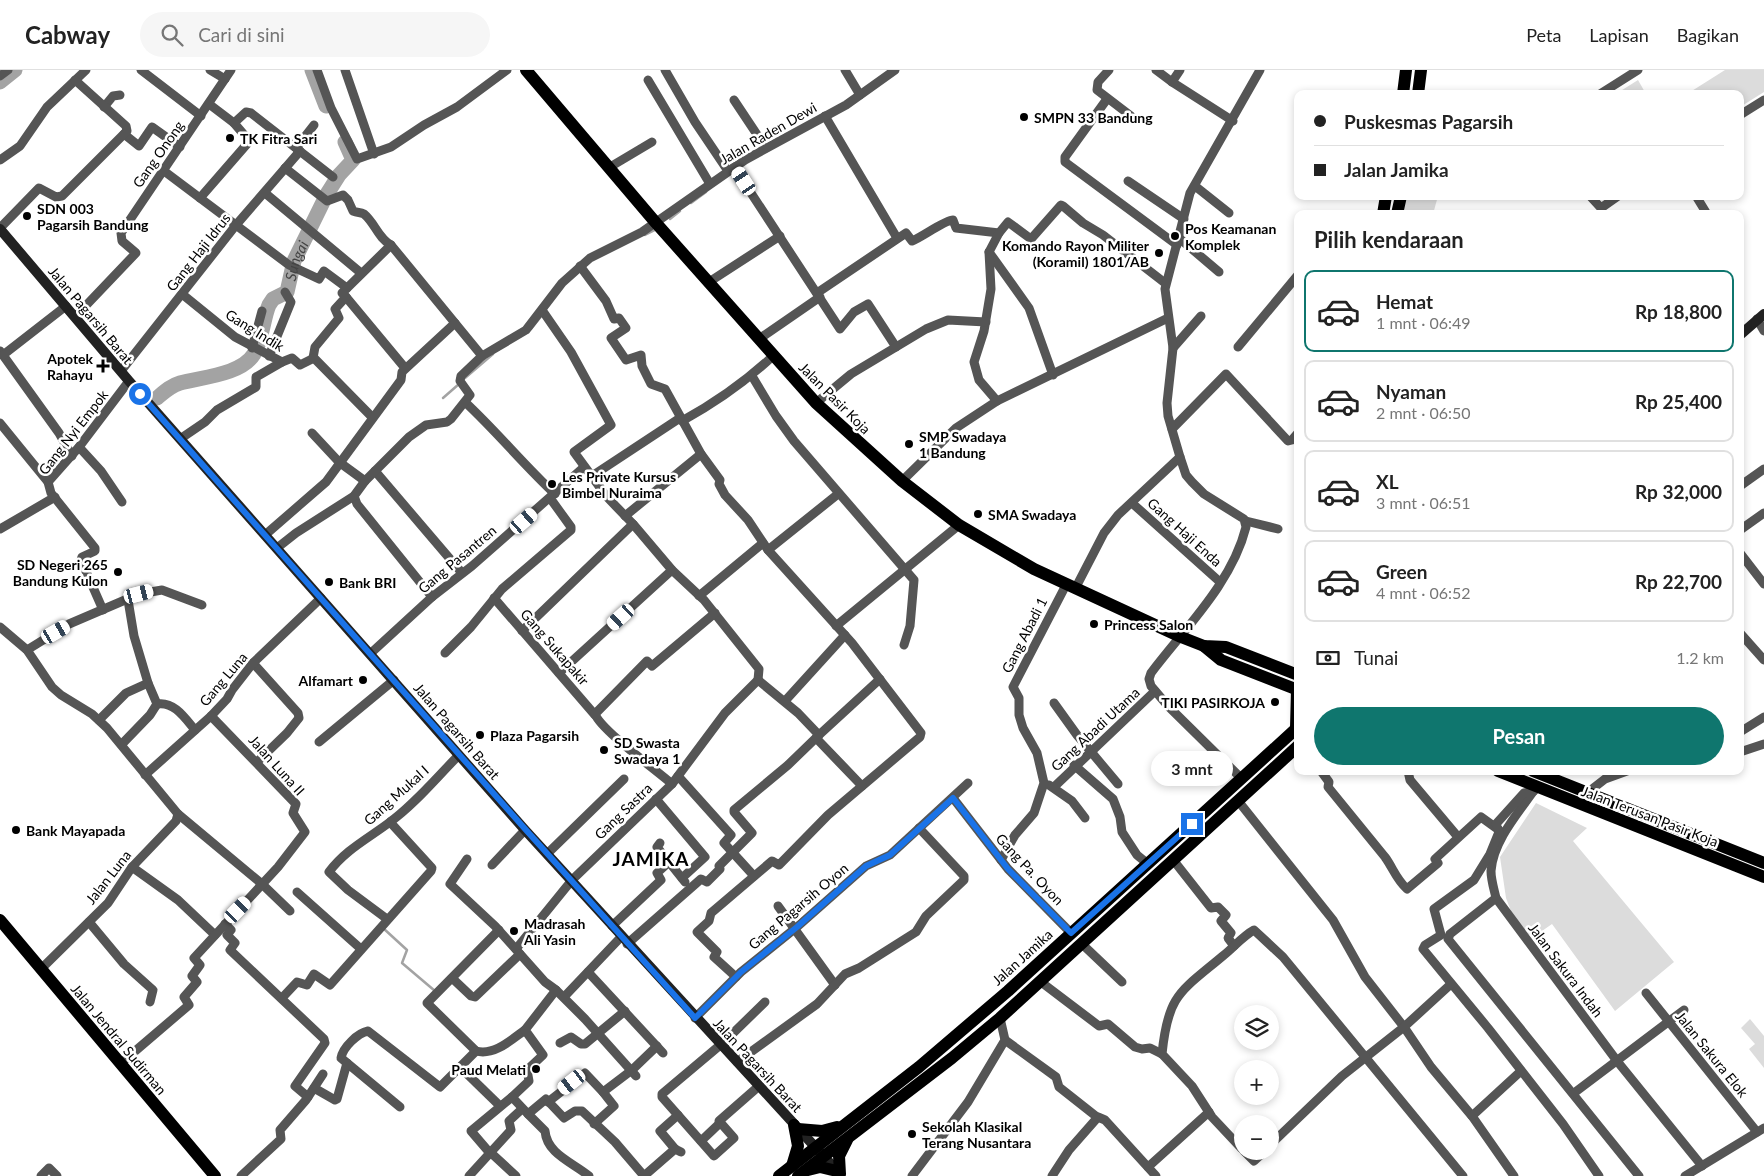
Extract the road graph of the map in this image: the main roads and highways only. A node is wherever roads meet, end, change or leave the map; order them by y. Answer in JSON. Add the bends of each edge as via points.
{"nodes":[{"id":1,"x":526,"y":70,"type":"edge"},
{"id":2,"x":1406,"y":70,"type":"edge"},
{"id":3,"x":1421,"y":70,"type":"edge"},
{"id":4,"x":1404,"y":90,"type":"edge"},
{"id":5,"x":1418,"y":90,"type":"edge"},
{"id":6,"x":1204,"y":646,"type":"junction"},
{"id":7,"x":1294,"y":673,"type":"edge"},
{"id":8,"x":1294,"y":689,"type":"edge"},
{"id":9,"x":1294,"y":731,"type":"edge"},
{"id":10,"x":1294,"y":750,"type":"edge"},
{"id":11,"x":1506,"y":775,"type":"edge"},
{"id":12,"x":1542,"y":775,"type":"edge"},
{"id":13,"x":1764,"y":863,"type":"edge"},
{"id":14,"x":1764,"y":876,"type":"edge"},
{"id":15,"x":0,"y":920,"type":"edge"},
{"id":16,"x":847,"y":1129,"type":"junction"},
{"id":17,"x":798,"y":1171,"type":"edge"},
{"id":18,"x":840,"y":1173,"type":"edge"},
{"id":19,"x":212,"y":1175,"type":"edge"},
{"id":20,"x":779,"y":1176,"type":"edge"}],
"edges":[{"from":1,"to":6,"type":"main road","name":"Jalan Pasir Koja","via":[[773,356],[816,403],[902,481],[959,525],[1034,570]]},
{"from":2,"to":4,"type":"main road"},
{"from":3,"to":5,"type":"main road"},
{"from":6,"to":7,"type":"main road","name":"Jalan Pasir Koja","via":[[1226,647]]},
{"from":6,"to":8,"type":"main road","name":"Jalan Pasir Koja","via":[[1221,660]]},
{"from":9,"to":16,"type":"main road","name":"Jalan Jamika","via":[[1008,991]]},
{"from":10,"to":16,"type":"main road","name":"Jalan Jamika","via":[[1000,1018],[952,1058]]},
{"from":11,"to":14,"type":"main road","name":"Jalan Terusan Pasir Koja","via":[[1535,789]]},
{"from":12,"to":13,"type":"main road","name":"Jalan Terusan Pasir Koja"},
{"from":15,"to":19,"type":"main road","name":"Jalan Jendral Sudirman"},
{"from":16,"to":17,"type":"main road","name":"Jalan Jamika"},
{"from":16,"to":17,"type":"main road","via":[[822,1131],[796,1126]]},
{"from":16,"to":18,"type":"main road","via":[[840,1153]]},
{"from":17,"to":18,"type":"main road","via":[[820,1168]]},
{"from":17,"to":20,"type":"main road","name":"Jalan Jamika"}]}
